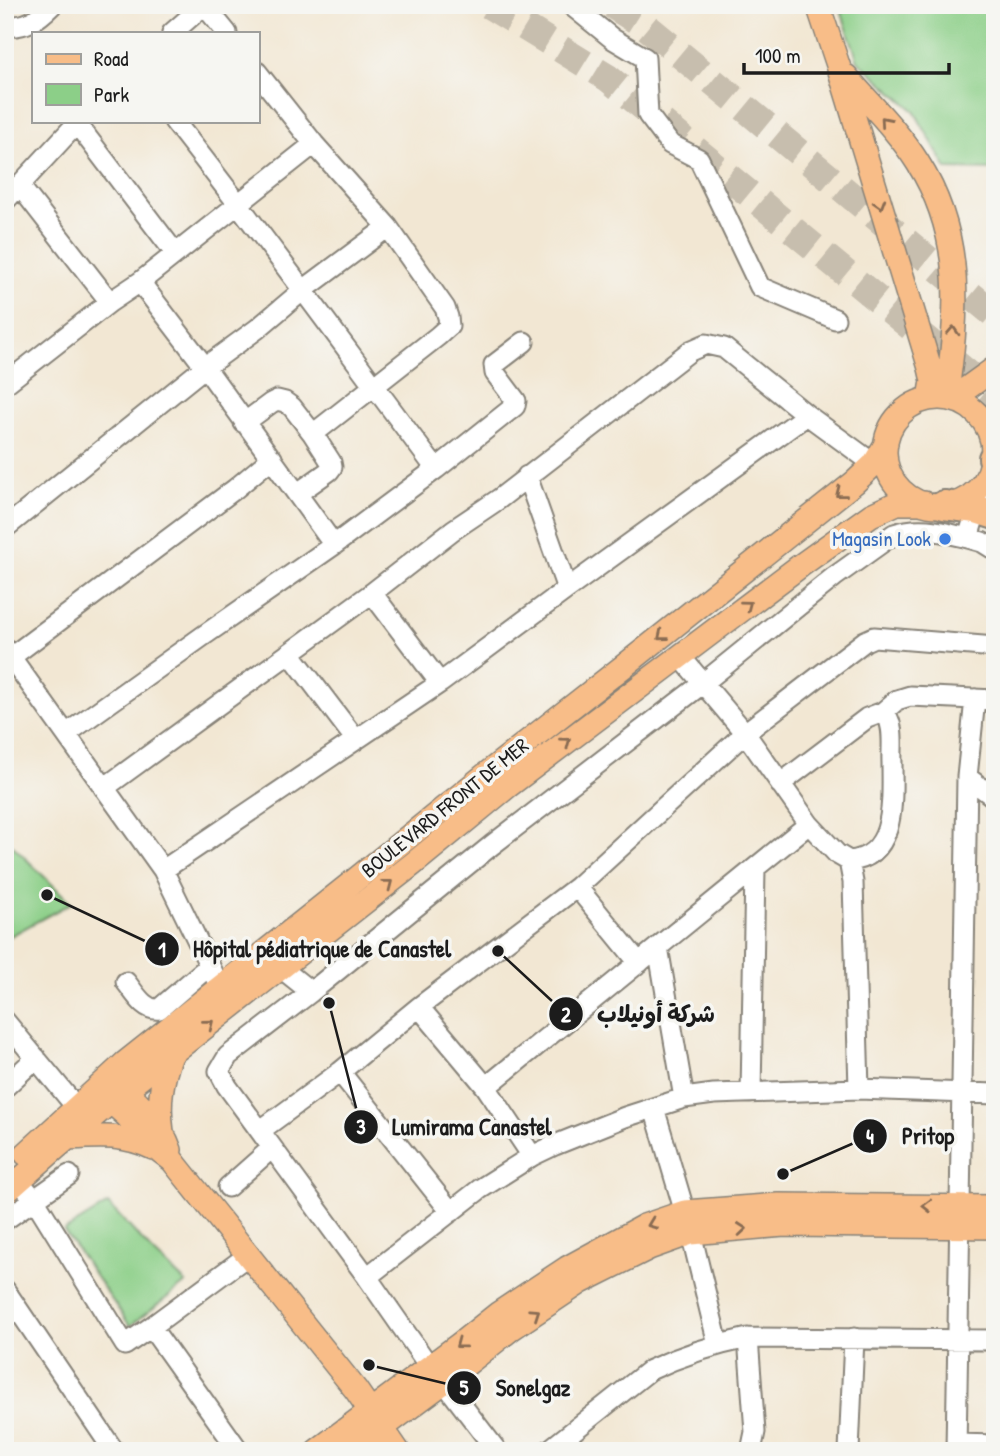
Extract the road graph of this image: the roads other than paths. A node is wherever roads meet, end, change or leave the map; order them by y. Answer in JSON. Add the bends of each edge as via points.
{"nodes":[{"id":1,"x":52,"y":5,"type":"edge"},
{"id":2,"x":204,"y":5,"type":"edge"},
{"id":3,"x":571,"y":5,"type":"edge"},
{"id":4,"x":818,"y":5,"type":"edge"},
{"id":5,"x":5,"y":26,"type":"edge"},
{"id":6,"x":173,"y":32,"type":"edge"},
{"id":7,"x":226,"y":32,"type":"edge"},
{"id":8,"x":839,"y":68,"type":"junction"},
{"id":9,"x":259,"y":75,"type":"edge"},
{"id":10,"x":78,"y":122,"type":"edge"},
{"id":11,"x":175,"y":122,"type":"edge"},
{"id":12,"x":314,"y":144,"type":"junction"},
{"id":13,"x":19,"y":186,"type":"junction"},
{"id":14,"x":5,"y":201,"type":"edge"},
{"id":15,"x":239,"y":204,"type":"junction"},
{"id":16,"x":388,"y":227,"type":"junction"},
{"id":17,"x":175,"y":253,"type":"junction"},
{"id":18,"x":140,"y":282,"type":"junction"},
{"id":19,"x":302,"y":291,"type":"junction"},
{"id":20,"x":110,"y":302,"type":"junction"},
{"id":21,"x":835,"y":319,"type":"dead end"},
{"id":22,"x":524,"y":342,"type":"dead end"},
{"id":23,"x":205,"y":367,"type":"junction"},
{"id":24,"x":995,"y":368,"type":"edge"},
{"id":25,"x":5,"y":384,"type":"edge"},
{"id":26,"x":374,"y":386,"type":"junction"},
{"id":27,"x":943,"y":399,"type":"junction"},
{"id":28,"x":807,"y":415,"type":"junction"},
{"id":29,"x":244,"y":423,"type":"junction"},
{"id":30,"x":313,"y":434,"type":"junction"},
{"id":31,"x":886,"y":444,"type":"junction"},
{"id":32,"x":272,"y":458,"type":"junction"},
{"id":33,"x":992,"y":460,"type":"edge"},
{"id":34,"x":874,"y":464,"type":"junction"},
{"id":35,"x":436,"y":469,"type":"junction"},
{"id":36,"x":527,"y":476,"type":"junction"},
{"id":37,"x":298,"y":493,"type":"junction"},
{"id":38,"x":934,"y":504,"type":"junction"},
{"id":39,"x":985,"y":512,"type":"edge"},
{"id":40,"x":5,"y":528,"type":"edge"},
{"id":41,"x":968,"y":538,"type":"junction"},
{"id":42,"x":334,"y":545,"type":"junction"},
{"id":43,"x":995,"y":550,"type":"edge"},
{"id":44,"x":567,"y":589,"type":"junction"},
{"id":45,"x":372,"y":593,"type":"junction"},
{"id":46,"x":995,"y":647,"type":"edge"},
{"id":47,"x":8,"y":653,"type":"edge"},
{"id":48,"x":290,"y":653,"type":"junction"},
{"id":49,"x":680,"y":656,"type":"junction"},
{"id":50,"x":440,"y":683,"type":"junction"},
{"id":51,"x":702,"y":684,"type":"junction"},
{"id":52,"x":975,"y":699,"type":"junction"},
{"id":53,"x":995,"y":700,"type":"edge"},
{"id":54,"x":883,"y":712,"type":"junction"},
{"id":55,"x":744,"y":733,"type":"junction"},
{"id":56,"x":66,"y":734,"type":"junction"},
{"id":57,"x":356,"y":740,"type":"junction"},
{"id":58,"x":967,"y":777,"type":"junction"},
{"id":59,"x":780,"y":784,"type":"junction"},
{"id":60,"x":104,"y":788,"type":"junction"},
{"id":61,"x":995,"y":798,"type":"edge"},
{"id":62,"x":809,"y":824,"type":"junction"},
{"id":63,"x":849,"y":861,"type":"junction"},
{"id":64,"x":755,"y":869,"type":"junction"},
{"id":65,"x":163,"y":870,"type":"junction"},
{"id":66,"x":577,"y":887,"type":"junction"},
{"id":67,"x":658,"y":947,"type":"junction"},
{"id":68,"x":639,"y":963,"type":"junction"},
{"id":69,"x":209,"y":966,"type":"junction"},
{"id":70,"x":281,"y":968,"type":"junction"},
{"id":71,"x":126,"y":982,"type":"dead end"},
{"id":72,"x":220,"y":987,"type":"junction"},
{"id":73,"x":311,"y":992,"type":"junction"},
{"id":74,"x":419,"y":1007,"type":"junction"},
{"id":75,"x":5,"y":1021,"type":"edge"},
{"id":76,"x":171,"y":1055,"type":"junction"},
{"id":77,"x":36,"y":1058,"type":"junction"},
{"id":78,"x":340,"y":1072,"type":"junction"},
{"id":79,"x":5,"y":1087,"type":"edge"},
{"id":80,"x":486,"y":1087,"type":"junction"},
{"id":81,"x":111,"y":1089,"type":"junction"},
{"id":82,"x":859,"y":1089,"type":"junction"},
{"id":83,"x":751,"y":1093,"type":"junction"},
{"id":84,"x":962,"y":1093,"type":"junction"},
{"id":85,"x":995,"y":1094,"type":"edge"},
{"id":86,"x":684,"y":1098,"type":"junction"},
{"id":87,"x":654,"y":1108,"type":"junction"},
{"id":88,"x":82,"y":1114,"type":"junction"},
{"id":89,"x":261,"y":1130,"type":"junction"},
{"id":90,"x":68,"y":1138,"type":"junction"},
{"id":91,"x":165,"y":1148,"type":"junction"},
{"id":92,"x":272,"y":1148,"type":"junction"},
{"id":93,"x":532,"y":1156,"type":"junction"},
{"id":94,"x":69,"y":1175,"type":"dead end"},
{"id":95,"x":10,"y":1182,"type":"edge"},
{"id":96,"x":228,"y":1187,"type":"dead end"},
{"id":97,"x":35,"y":1200,"type":"junction"},
{"id":98,"x":995,"y":1207,"type":"edge"},
{"id":99,"x":451,"y":1212,"type":"junction"},
{"id":100,"x":960,"y":1217,"type":"junction"},
{"id":101,"x":5,"y":1220,"type":"edge"},
{"id":102,"x":688,"y":1223,"type":"junction"},
{"id":103,"x":995,"y":1227,"type":"edge"},
{"id":104,"x":247,"y":1256,"type":"junction"},
{"id":105,"x":367,"y":1278,"type":"junction"},
{"id":106,"x":5,"y":1290,"type":"edge"},
{"id":107,"x":151,"y":1327,"type":"junction"},
{"id":108,"x":748,"y":1338,"type":"junction"},
{"id":109,"x":854,"y":1338,"type":"junction"},
{"id":110,"x":957,"y":1340,"type":"junction"},
{"id":111,"x":995,"y":1340,"type":"edge"},
{"id":112,"x":718,"y":1344,"type":"junction"},
{"id":113,"x":436,"y":1374,"type":"junction"},
{"id":114,"x":376,"y":1418,"type":"junction"},
{"id":115,"x":995,"y":1445,"type":"edge"},
{"id":116,"x":957,"y":1448,"type":"edge"},
{"id":117,"x":114,"y":1451,"type":"edge"},
{"id":118,"x":239,"y":1451,"type":"edge"},
{"id":119,"x":317,"y":1451,"type":"edge"},
{"id":120,"x":351,"y":1451,"type":"edge"},
{"id":121,"x":398,"y":1451,"type":"edge"},
{"id":122,"x":497,"y":1451,"type":"edge"},
{"id":123,"x":548,"y":1451,"type":"edge"},
{"id":124,"x":751,"y":1451,"type":"edge"},
{"id":125,"x":849,"y":1451,"type":"edge"}],
"edges":[{"from":1,"to":5,"type":"street","via":[[25,25]]},
{"from":2,"to":6,"type":"street"},
{"from":2,"to":7,"type":"street"},
{"from":3,"to":21,"type":"street","via":[[612,39],[645,58],[648,115],[670,144],[699,159],[760,288]]},
{"from":4,"to":8,"type":"main road"},
{"from":8,"to":27,"type":"main road","one_way":true,"via":[[933,381]]},
{"from":27,"to":8,"type":"main road","one_way":true,"via":[[952,360],[955,275],[941,211],[905,145]]},
{"from":9,"to":12,"type":"street"},
{"from":10,"to":13,"type":"street"},
{"from":10,"to":17,"type":"street"},
{"from":11,"to":15,"type":"street"},
{"from":12,"to":15,"type":"street"},
{"from":12,"to":16,"type":"street"},
{"from":13,"to":14,"type":"street"},
{"from":13,"to":20,"type":"street"},
{"from":15,"to":17,"type":"street"},
{"from":15,"to":19,"type":"street"},
{"from":16,"to":19,"type":"street"},
{"from":16,"to":26,"type":"street","via":[[445,308],[449,326]]},
{"from":17,"to":18,"type":"street"},
{"from":18,"to":20,"type":"street"},
{"from":18,"to":23,"type":"street"},
{"from":19,"to":23,"type":"street"},
{"from":19,"to":26,"type":"street"},
{"from":20,"to":25,"type":"street"},
{"from":22,"to":35,"type":"street","via":[[494,368],[515,406]]},
{"from":23,"to":29,"type":"street"},
{"from":23,"to":40,"type":"street"},
{"from":24,"to":27,"type":"main road"},
{"from":26,"to":30,"type":"street"},
{"from":26,"to":35,"type":"street"},
{"from":27,"to":31,"type":"main road","via":[[917,402],[906,409],[889,431]]},
{"from":27,"to":33,"type":"main road","via":[[968,406],[981,418],[989,432]]},
{"from":28,"to":34,"type":"street"},
{"from":28,"to":36,"type":"street","via":[[724,348],[706,344],[690,351]]},
{"from":28,"to":44,"type":"street"},
{"from":29,"to":30,"type":"street","via":[[277,400],[292,407]]},
{"from":29,"to":32,"type":"street"},
{"from":30,"to":37,"type":"street","via":[[332,467]]},
{"from":31,"to":34,"type":"main road","name":"BOULEVARD FRONT DE MER"},
{"from":31,"to":38,"type":"main road","via":[[885,459],[898,487],[910,497]]},
{"from":32,"to":37,"type":"street"},
{"from":32,"to":47,"type":"street"},
{"from":33,"to":38,"type":"main road","via":[[978,489],[968,497]]},
{"from":33,"to":39,"type":"street"},
{"from":34,"to":72,"type":"main road","name":"BOULEVARD FRONT DE MER","one_way":true},
{"from":35,"to":42,"type":"street"},
{"from":36,"to":44,"type":"street"},
{"from":36,"to":45,"type":"street"},
{"from":37,"to":42,"type":"street"},
{"from":38,"to":39,"type":"highway"},
{"from":49,"to":38,"type":"main road","one_way":true,"via":[[871,515],[897,503]]},
{"from":39,"to":41,"type":"street"},
{"from":41,"to":43,"type":"street"},
{"from":41,"to":51,"type":"street","via":[[921,528],[894,534]]},
{"from":42,"to":56,"type":"street"},
{"from":44,"to":50,"type":"street"},
{"from":45,"to":48,"type":"street"},
{"from":45,"to":50,"type":"street"},
{"from":46,"to":55,"type":"street","via":[[869,638]]},
{"from":47,"to":56,"type":"street"},
{"from":48,"to":57,"type":"street"},
{"from":48,"to":60,"type":"street"},
{"from":49,"to":51,"type":"street"},
{"from":70,"to":49,"type":"main road","one_way":true,"via":[[508,786]]},
{"from":50,"to":57,"type":"street"},
{"from":51,"to":55,"type":"street"},
{"from":51,"to":73,"type":"street"},
{"from":52,"to":53,"type":"street"},
{"from":52,"to":54,"type":"street","via":[[910,696]]},
{"from":52,"to":58,"type":"street"},
{"from":54,"to":59,"type":"street","via":[[867,718]]},
{"from":54,"to":63,"type":"street","via":[[891,729],[890,817],[874,852]]},
{"from":55,"to":59,"type":"street"},
{"from":55,"to":66,"type":"street"},
{"from":56,"to":60,"type":"street"},
{"from":57,"to":65,"type":"street"},
{"from":58,"to":61,"type":"street"},
{"from":58,"to":84,"type":"street"},
{"from":59,"to":62,"type":"street"},
{"from":60,"to":65,"type":"street"},
{"from":62,"to":63,"type":"street"},
{"from":62,"to":64,"type":"street"},
{"from":63,"to":82,"type":"street"},
{"from":64,"to":67,"type":"street"},
{"from":64,"to":83,"type":"street"},
{"from":65,"to":69,"type":"street"},
{"from":66,"to":68,"type":"street"},
{"from":66,"to":74,"type":"street"},
{"from":67,"to":68,"type":"street"},
{"from":67,"to":86,"type":"street"},
{"from":68,"to":80,"type":"street"},
{"from":69,"to":71,"type":"street","via":[[155,1010],[147,1008]]},
{"from":69,"to":72,"type":"street"},
{"from":70,"to":73,"type":"street"},
{"from":76,"to":70,"type":"main road","one_way":true},
{"from":72,"to":81,"type":"main road","name":"BOULEVARD FRONT DE MER"},
{"from":73,"to":89,"type":"street","via":[[228,1056],[219,1071]]},
{"from":74,"to":78,"type":"street"},
{"from":74,"to":80,"type":"street"},
{"from":75,"to":77,"type":"street"},
{"from":76,"to":81,"type":"main road"},
{"from":76,"to":91,"type":"main road","via":[[160,1093]]},
{"from":77,"to":79,"type":"street"},
{"from":77,"to":88,"type":"street"},
{"from":78,"to":89,"type":"street"},
{"from":78,"to":99,"type":"street"},
{"from":80,"to":93,"type":"street"},
{"from":81,"to":88,"type":"main road"},
{"from":81,"to":91,"type":"main road"},
{"from":82,"to":83,"type":"street"},
{"from":82,"to":84,"type":"street"},
{"from":83,"to":86,"type":"street"},
{"from":84,"to":85,"type":"street"},
{"from":84,"to":100,"type":"street"},
{"from":86,"to":87,"type":"street"},
{"from":87,"to":93,"type":"street"},
{"from":87,"to":102,"type":"street"},
{"from":88,"to":90,"type":"main road"},
{"from":88,"to":95,"type":"main road"},
{"from":89,"to":92,"type":"street"},
{"from":90,"to":91,"type":"main road","via":[[121,1137]]},
{"from":90,"to":95,"type":"main road"},
{"from":91,"to":104,"type":"main road"},
{"from":92,"to":96,"type":"street"},
{"from":92,"to":105,"type":"street"},
{"from":93,"to":99,"type":"street"},
{"from":94,"to":97,"type":"street"},
{"from":95,"to":97,"type":"street"},
{"from":97,"to":101,"type":"street"},
{"from":97,"to":107,"type":"street","via":[[125,1345]]},
{"from":98,"to":100,"type":"main road"},
{"from":99,"to":105,"type":"street"},
{"from":100,"to":102,"type":"main road","via":[[778,1205]]},
{"from":100,"to":103,"type":"main road"},
{"from":100,"to":110,"type":"street"},
{"from":102,"to":112,"type":"street"},
{"from":102,"to":113,"type":"main road","via":[[644,1226],[567,1268],[460,1344]]},
{"from":104,"to":107,"type":"street"},
{"from":104,"to":114,"type":"main road"},
{"from":105,"to":113,"type":"street"},
{"from":106,"to":117,"type":"street"},
{"from":107,"to":118,"type":"street"},
{"from":108,"to":109,"type":"street"},
{"from":108,"to":112,"type":"street"},
{"from":108,"to":124,"type":"street","via":[[755,1432]]},
{"from":109,"to":110,"type":"street"},
{"from":109,"to":125,"type":"street"},
{"from":110,"to":111,"type":"street"},
{"from":110,"to":116,"type":"street"},
{"from":112,"to":123,"type":"street","via":[[650,1370]]},
{"from":113,"to":114,"type":"main road"},
{"from":113,"to":122,"type":"street"},
{"from":114,"to":119,"type":"main road"},
{"from":114,"to":120,"type":"main road"},
{"from":114,"to":121,"type":"main road"},
{"from":115,"to":116,"type":"street"}]}
